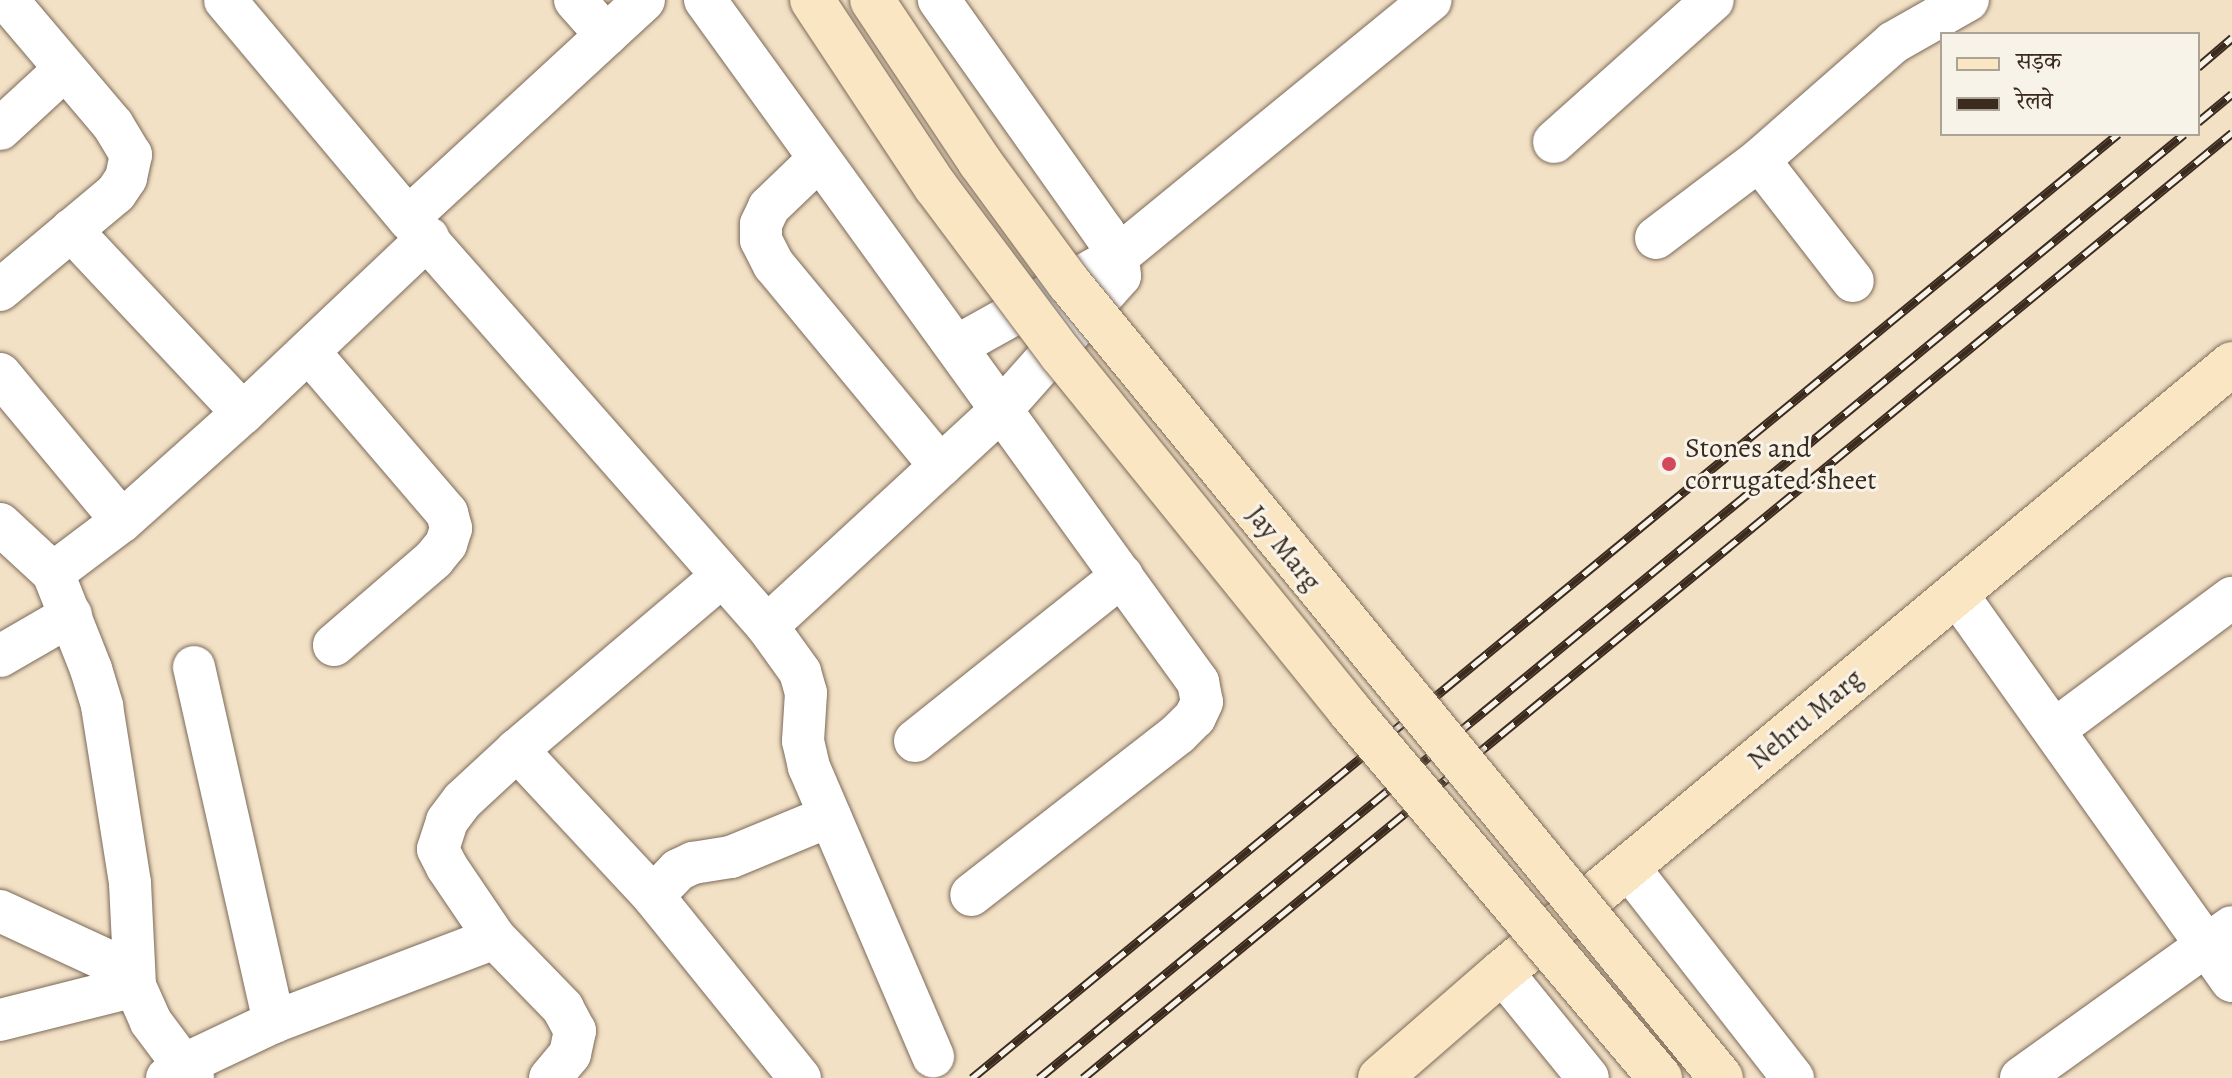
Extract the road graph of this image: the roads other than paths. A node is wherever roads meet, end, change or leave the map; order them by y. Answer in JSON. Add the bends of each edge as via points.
{"nodes":[{"id":1,"x":7,"y":0,"type":"edge"},
{"id":2,"x":225,"y":0,"type":"edge"},
{"id":3,"x":575,"y":0,"type":"edge"},
{"id":4,"x":644,"y":0,"type":"edge"},
{"id":5,"x":705,"y":0,"type":"edge"},
{"id":6,"x":812,"y":0,"type":"edge"},
{"id":7,"x":872,"y":0,"type":"edge"},
{"id":8,"x":939,"y":0,"type":"edge"},
{"id":9,"x":1431,"y":0,"type":"edge"},
{"id":10,"x":1713,"y":0,"type":"edge"},
{"id":11,"x":1968,"y":0,"type":"edge"},
{"id":12,"x":606,"y":35,"type":"junction"},
{"id":13,"x":65,"y":69,"type":"junction"},
{"id":14,"x":0,"y":129,"type":"edge"},
{"id":15,"x":1554,"y":142,"type":"dead end"},
{"id":16,"x":818,"y":160,"type":"junction"},
{"id":17,"x":1759,"y":160,"type":"junction"},
{"id":18,"x":418,"y":228,"type":"junction"},
{"id":19,"x":71,"y":230,"type":"junction"},
{"id":20,"x":1656,"y":238,"type":"dead end"},
{"id":21,"x":1118,"y":256,"type":"junction"},
{"id":22,"x":1853,"y":281,"type":"dead end"},
{"id":23,"x":0,"y":290,"type":"edge"},
{"id":24,"x":957,"y":346,"type":"junction"},
{"id":25,"x":309,"y":352,"type":"junction"},
{"id":26,"x":2232,"y":364,"type":"edge"},
{"id":27,"x":0,"y":374,"type":"edge"},
{"id":28,"x":1001,"y":410,"type":"junction"},
{"id":29,"x":243,"y":413,"type":"junction"},
{"id":30,"x":940,"y":466,"type":"junction"},
{"id":31,"x":122,"y":521,"type":"junction"},
{"id":32,"x":0,"y":524,"type":"edge"},
{"id":33,"x":53,"y":573,"type":"junction"},
{"id":34,"x":1122,"y":576,"type":"junction"},
{"id":35,"x":721,"y":577,"type":"junction"},
{"id":36,"x":1956,"y":593,"type":"junction"},
{"id":37,"x":2232,"y":598,"type":"edge"},
{"id":38,"x":71,"y":615,"type":"junction"},
{"id":39,"x":767,"y":626,"type":"junction"},
{"id":40,"x":334,"y":645,"type":"dead end"},
{"id":41,"x":0,"y":656,"type":"edge"},
{"id":42,"x":194,"y":667,"type":"dead end"},
{"id":43,"x":2054,"y":730,"type":"junction"},
{"id":44,"x":915,"y":741,"type":"dead end"},
{"id":45,"x":517,"y":750,"type":"junction"},
{"id":46,"x":830,"y":816,"type":"junction"},
{"id":47,"x":1628,"y":867,"type":"junction"},
{"id":48,"x":971,"y":895,"type":"dead end"},
{"id":49,"x":653,"y":896,"type":"junction"},
{"id":50,"x":0,"y":911,"type":"edge"},
{"id":51,"x":2219,"y":936,"type":"edge"},
{"id":52,"x":495,"y":938,"type":"junction"},
{"id":53,"x":1502,"y":972,"type":"junction"},
{"id":54,"x":133,"y":979,"type":"junction"},
{"id":55,"x":2232,"y":981,"type":"edge"},
{"id":56,"x":0,"y":1020,"type":"edge"},
{"id":57,"x":274,"y":1022,"type":"junction"},
{"id":58,"x":933,"y":1057,"type":"dead end"},
{"id":59,"x":181,"y":1074,"type":"edge"},
{"id":60,"x":550,"y":1078,"type":"edge"},
{"id":61,"x":800,"y":1078,"type":"edge"},
{"id":62,"x":1380,"y":1078,"type":"edge"},
{"id":63,"x":1588,"y":1078,"type":"edge"},
{"id":64,"x":1660,"y":1078,"type":"edge"},
{"id":65,"x":1721,"y":1078,"type":"edge"},
{"id":66,"x":1793,"y":1078,"type":"edge"},
{"id":67,"x":2021,"y":1078,"type":"edge"}],
"edges":[{"from":1,"to":13,"type":"street"},
{"from":2,"to":18,"type":"street"},
{"from":3,"to":12,"type":"street"},
{"from":4,"to":12,"type":"street"},
{"from":5,"to":16,"type":"street"},
{"from":6,"to":64,"type":"main road","name":"Jay Marg","bridge":true,"via":[[936,187],[1061,354],[1349,710]]},
{"from":7,"to":65,"type":"main road","name":"Jay Marg","bridge":true,"via":[[980,162],[1078,295]]},
{"from":8,"to":21,"type":"street"},
{"from":9,"to":21,"type":"street"},
{"from":10,"to":15,"type":"street"},
{"from":11,"to":17,"type":"street","via":[[1894,42]]},
{"from":12,"to":18,"type":"street"},
{"from":13,"to":14,"type":"street"},
{"from":13,"to":19,"type":"street","via":[[131,155],[116,193]]},
{"from":16,"to":24,"type":"street"},
{"from":16,"to":30,"type":"street","via":[[769,207],[761,240],[774,265]]},
{"from":17,"to":20,"type":"street"},
{"from":17,"to":22,"type":"street"},
{"from":18,"to":25,"type":"street"},
{"from":18,"to":35,"type":"street"},
{"from":19,"to":23,"type":"street"},
{"from":19,"to":29,"type":"street"},
{"from":21,"to":24,"type":"street"},
{"from":21,"to":28,"type":"street","via":[[1120,276]]},
{"from":24,"to":28,"type":"street"},
{"from":25,"to":29,"type":"street"},
{"from":25,"to":40,"type":"street","via":[[447,513],[451,528],[434,559]]},
{"from":26,"to":36,"type":"main road","name":"Nehru Marg"},
{"from":27,"to":31,"type":"street"},
{"from":28,"to":30,"type":"street"},
{"from":28,"to":34,"type":"street"},
{"from":29,"to":31,"type":"street"},
{"from":30,"to":39,"type":"street"},
{"from":31,"to":33,"type":"street"},
{"from":32,"to":33,"type":"street"},
{"from":33,"to":38,"type":"street"},
{"from":34,"to":44,"type":"street"},
{"from":34,"to":48,"type":"street","via":[[1198,682],[1202,702],[1195,717]]},
{"from":35,"to":39,"type":"street"},
{"from":35,"to":45,"type":"street"},
{"from":36,"to":43,"type":"street"},
{"from":36,"to":47,"type":"main road","name":"Nehru Marg"},
{"from":37,"to":43,"type":"street"},
{"from":38,"to":41,"type":"street"},
{"from":38,"to":54,"type":"street","via":[[102,706],[130,883]]},
{"from":39,"to":46,"type":"street","via":[[800,672],[806,693],[803,741]]},
{"from":42,"to":57,"type":"street"},
{"from":43,"to":51,"type":"street"},
{"from":45,"to":49,"type":"street"},
{"from":45,"to":52,"type":"street","via":[[447,821],[438,849]]},
{"from":46,"to":49,"type":"street","via":[[731,857],[693,863],[678,870]]},
{"from":46,"to":58,"type":"street"},
{"from":47,"to":53,"type":"main road","name":"Nehru Marg"},
{"from":47,"to":66,"type":"street"},
{"from":49,"to":61,"type":"street"},
{"from":50,"to":54,"type":"street"},
{"from":51,"to":55,"type":"street"},
{"from":51,"to":67,"type":"street"},
{"from":52,"to":57,"type":"street"},
{"from":52,"to":60,"type":"street","via":[[563,1008],[575,1031],[570,1054]]},
{"from":53,"to":62,"type":"main road","name":"Nehru Marg"},
{"from":53,"to":63,"type":"street"},
{"from":54,"to":56,"type":"street"},
{"from":54,"to":59,"type":"street"},
{"from":57,"to":59,"type":"street"}]}
